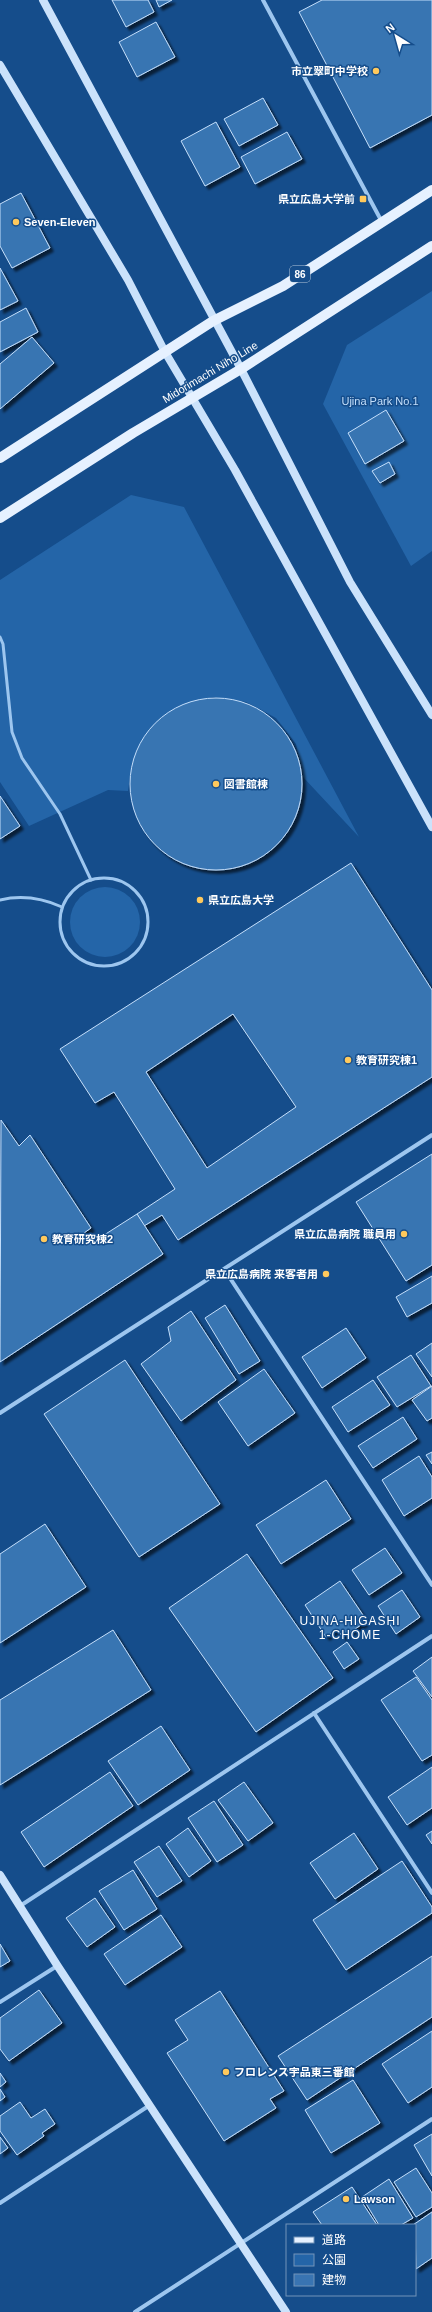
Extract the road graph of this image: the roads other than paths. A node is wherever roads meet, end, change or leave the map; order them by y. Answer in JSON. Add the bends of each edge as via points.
{"nodes":[{"id":1,"x":43,"y":0,"type":"edge"},
{"id":2,"x":263,"y":0,"type":"edge"},
{"id":3,"x":0,"y":65,"type":"edge"},
{"id":4,"x":432,"y":190,"type":"edge"},
{"id":5,"x":382,"y":222,"type":"junction"},
{"id":6,"x":432,"y":246,"type":"edge"},
{"id":7,"x":213,"y":321,"type":"junction"},
{"id":8,"x":165,"y":352,"type":"junction"},
{"id":9,"x":241,"y":369,"type":"junction"},
{"id":10,"x":193,"y":397,"type":"junction"},
{"id":11,"x":0,"y":458,"type":"edge"},
{"id":12,"x":0,"y":518,"type":"edge"},
{"id":13,"x":0,"y":637,"type":"edge"},
{"id":14,"x":432,"y":715,"type":"edge"},
{"id":15,"x":432,"y":827,"type":"edge"},
{"id":16,"x":91,"y":880,"type":"junction"},
{"id":17,"x":0,"y":900,"type":"edge"},
{"id":18,"x":62,"y":908,"type":"junction"},
{"id":19,"x":432,"y":1135,"type":"edge"},
{"id":20,"x":224,"y":1269,"type":"junction"},
{"id":21,"x":0,"y":1413,"type":"edge"},
{"id":22,"x":432,"y":1585,"type":"edge"},
{"id":23,"x":432,"y":1636,"type":"edge"},
{"id":24,"x":314,"y":1714,"type":"junction"},
{"id":25,"x":0,"y":1875,"type":"edge"},
{"id":26,"x":432,"y":1893,"type":"edge"},
{"id":27,"x":20,"y":1906,"type":"junction"},
{"id":28,"x":57,"y":1965,"type":"junction"},
{"id":29,"x":0,"y":2002,"type":"edge"},
{"id":30,"x":150,"y":2105,"type":"junction"},
{"id":31,"x":432,"y":2118,"type":"edge"},
{"id":32,"x":0,"y":2203,"type":"edge"},
{"id":33,"x":241,"y":2244,"type":"junction"},
{"id":34,"x":135,"y":2312,"type":"edge"},
{"id":35,"x":286,"y":2312,"type":"edge"}],
"edges":[{"from":1,"to":7,"type":"street"},
{"from":2,"to":5,"type":"street"},
{"from":3,"to":8,"type":"street","via":[[128,280]]},
{"from":4,"to":5,"type":"main road","number":"86"},
{"from":5,"to":7,"type":"main road","number":"86","via":[[283,286]]},
{"from":6,"to":9,"type":"main road","name":"Midorimachi Niho Line"},
{"from":7,"to":8,"type":"main road","number":"86"},
{"from":7,"to":9,"type":"street"},
{"from":8,"to":10,"type":"street"},
{"from":8,"to":11,"type":"main road","number":"86"},
{"from":9,"to":10,"type":"main road","name":"Midorimachi Niho Line"},
{"from":9,"to":14,"type":"street","via":[[350,582]]},
{"from":10,"to":12,"type":"main road","name":"Midorimachi Niho Line"},
{"from":10,"to":15,"type":"street"},
{"from":13,"to":16,"type":"lane","via":[[3,644],[12,732],[22,758],[60,814]]},
{"from":16,"to":18,"type":"lane","via":[[72,892]]},
{"from":16,"to":18,"type":"lane","via":[[102,877],[118,879],[134,889],[144,902],[149,920],[146,936],[137,951],[124,961],[106,966],[90,964],[75,954],[65,941],[60,924]]},
{"from":17,"to":18,"type":"lane","via":[[11,897],[44,899]]},
{"from":19,"to":20,"type":"street"},
{"from":20,"to":21,"type":"street"},
{"from":20,"to":22,"type":"street"},
{"from":23,"to":24,"type":"street"},
{"from":24,"to":26,"type":"street"},
{"from":24,"to":27,"type":"street"},
{"from":25,"to":27,"type":"street"},
{"from":27,"to":28,"type":"street"},
{"from":28,"to":29,"type":"street"},
{"from":28,"to":30,"type":"street"},
{"from":30,"to":32,"type":"street"},
{"from":30,"to":33,"type":"street"},
{"from":31,"to":33,"type":"street"},
{"from":33,"to":34,"type":"street"},
{"from":33,"to":35,"type":"street"}]}
